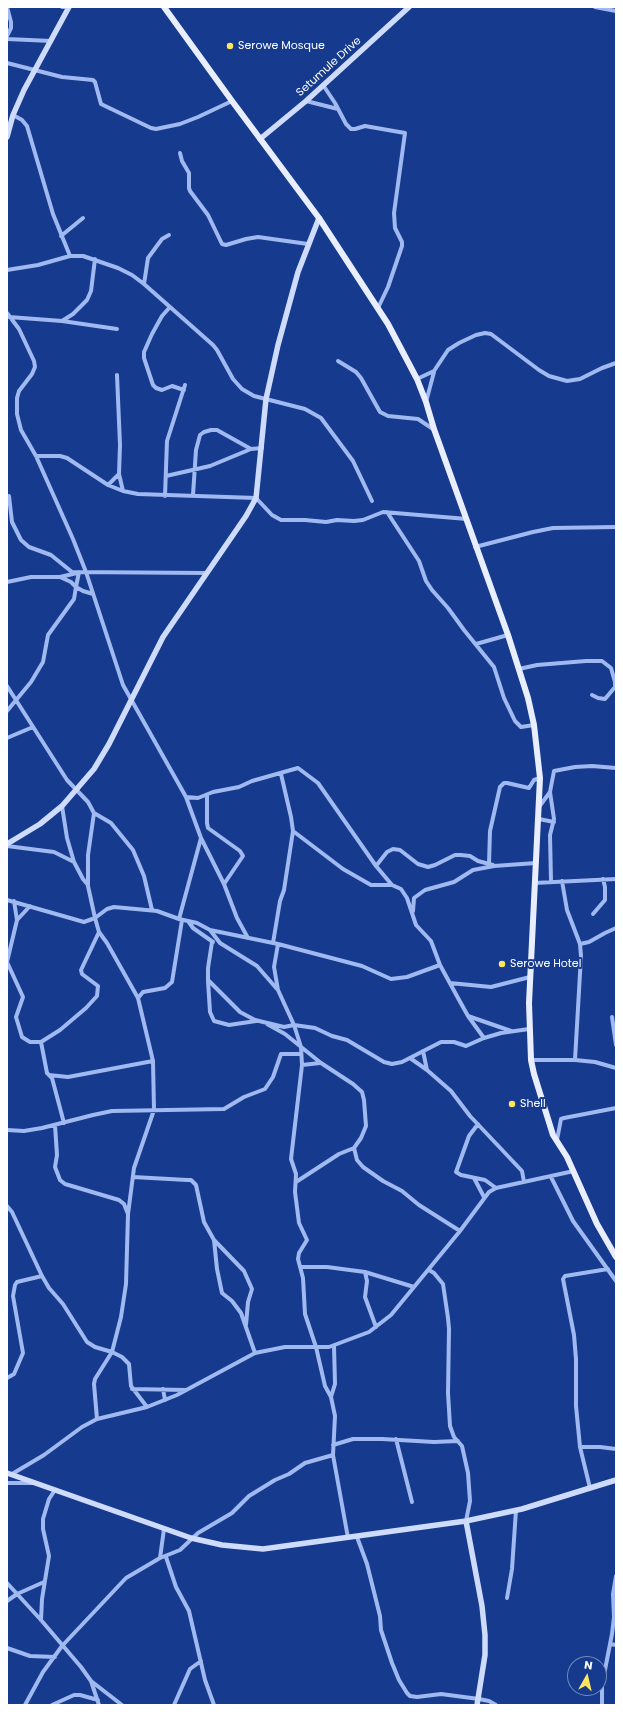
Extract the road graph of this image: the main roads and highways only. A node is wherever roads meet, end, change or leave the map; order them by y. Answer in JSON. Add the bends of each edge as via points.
{"nodes":[{"id":1,"x":164,"y":7,"type":"edge"},
{"id":2,"x":616,"y":1257,"type":"edge"}],
"edges":[{"from":1,"to":2,"type":"main road","via":[[319,218],[402,349],[426,402],[508,635],[534,726],[540,778],[530,977],[531,1060],[553,1135],[574,1171],[597,1224]]}]}
